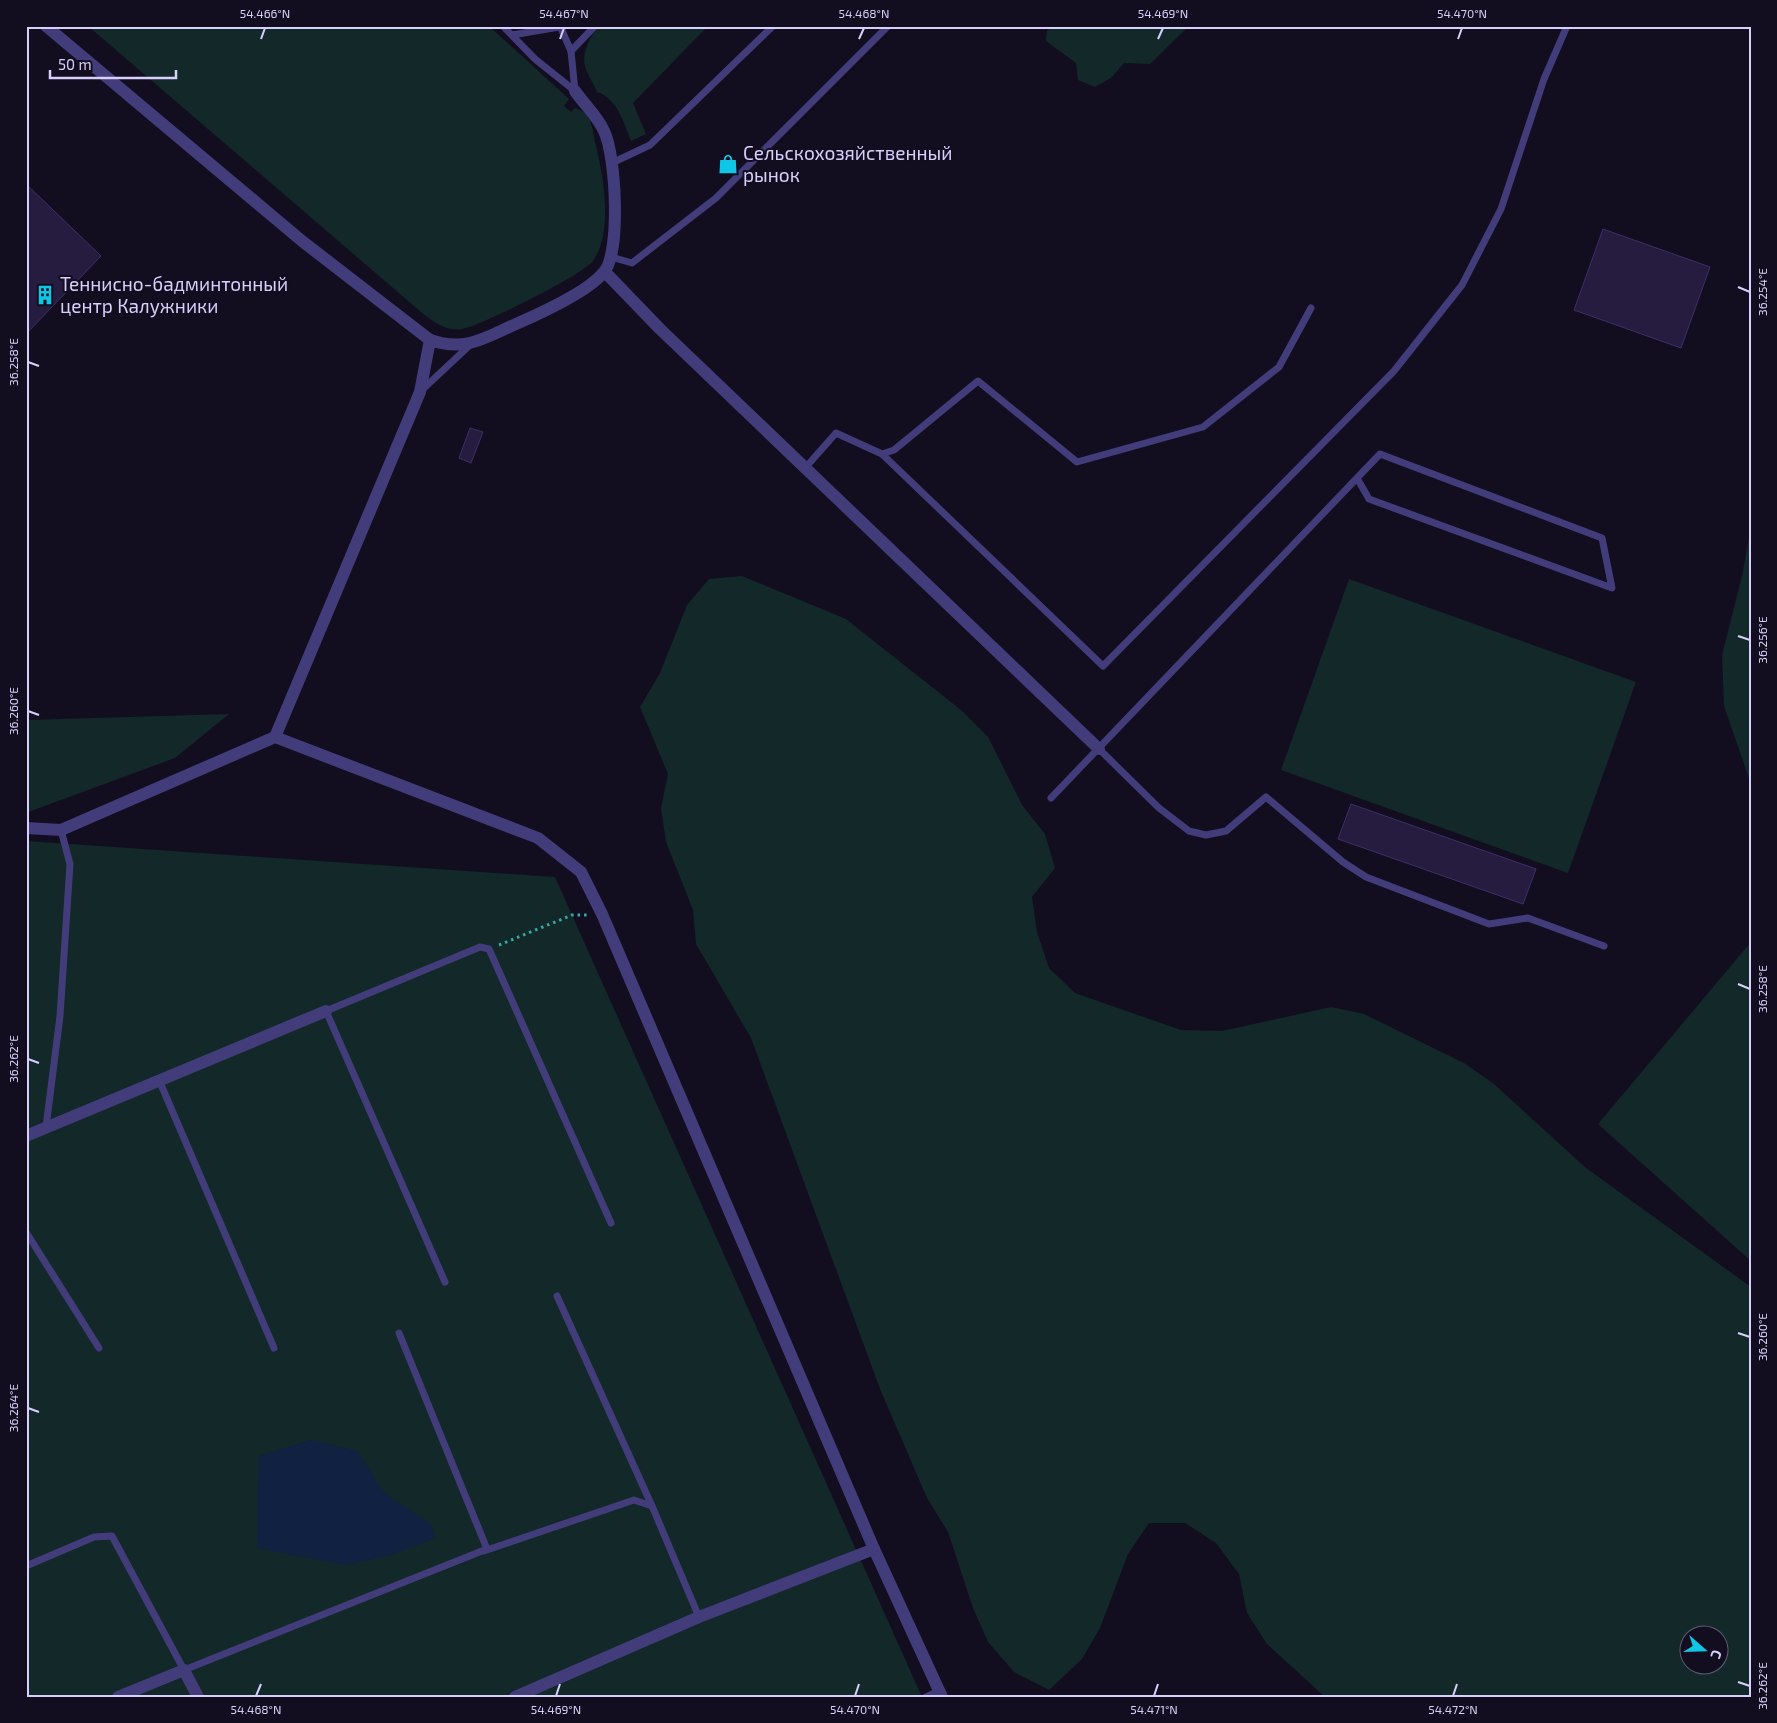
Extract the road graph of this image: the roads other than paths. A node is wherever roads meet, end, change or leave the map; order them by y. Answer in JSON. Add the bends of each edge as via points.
{"nodes":[{"id":1,"x":46,"y":26,"type":"edge"},
{"id":2,"x":503,"y":26,"type":"edge"},
{"id":3,"x":595,"y":26,"type":"edge"},
{"id":4,"x":773,"y":26,"type":"edge"},
{"id":5,"x":888,"y":26,"type":"edge"},
{"id":6,"x":1567,"y":26,"type":"edge"},
{"id":7,"x":562,"y":27,"type":"edge"},
{"id":8,"x":512,"y":35,"type":"junction"},
{"id":9,"x":571,"y":51,"type":"junction"},
{"id":10,"x":575,"y":91,"type":"junction"},
{"id":11,"x":614,"y":162,"type":"junction"},
{"id":12,"x":611,"y":258,"type":"junction"},
{"id":13,"x":605,"y":272,"type":"junction"},
{"id":14,"x":1312,"y":308,"type":"dead end"},
{"id":15,"x":430,"y":340,"type":"junction"},
{"id":16,"x":470,"y":345,"type":"junction"},
{"id":17,"x":420,"y":392,"type":"junction"},
{"id":18,"x":882,"y":454,"type":"junction"},
{"id":19,"x":806,"y":467,"type":"junction"},
{"id":20,"x":1357,"y":478,"type":"junction"},
{"id":21,"x":275,"y":738,"type":"junction"},
{"id":22,"x":1099,"y":749,"type":"junction"},
{"id":23,"x":1051,"y":798,"type":"dead end"},
{"id":24,"x":26,"y":828,"type":"edge"},
{"id":25,"x":61,"y":830,"type":"junction"},
{"id":26,"x":1604,"y":946,"type":"dead end"},
{"id":27,"x":326,"y":1011,"type":"junction"},
{"id":28,"x":159,"y":1080,"type":"junction"},
{"id":29,"x":46,"y":1127,"type":"junction"},
{"id":30,"x":26,"y":1136,"type":"edge"},
{"id":31,"x":610,"y":1223,"type":"dead end"},
{"id":32,"x":26,"y":1232,"type":"edge"},
{"id":33,"x":444,"y":1282,"type":"dead end"},
{"id":34,"x":557,"y":1296,"type":"dead end"},
{"id":35,"x":399,"y":1333,"type":"dead end"},
{"id":36,"x":99,"y":1348,"type":"dead end"},
{"id":37,"x":274,"y":1348,"type":"dead end"},
{"id":38,"x":652,"y":1506,"type":"junction"},
{"id":39,"x":874,"y":1549,"type":"junction"},
{"id":40,"x":479,"y":1552,"type":"junction"},
{"id":41,"x":26,"y":1566,"type":"edge"},
{"id":42,"x":698,"y":1617,"type":"junction"},
{"id":43,"x":184,"y":1670,"type":"junction"},
{"id":44,"x":941,"y":1694,"type":"edge"},
{"id":45,"x":118,"y":1697,"type":"edge"},
{"id":46,"x":198,"y":1697,"type":"edge"},
{"id":47,"x":515,"y":1697,"type":"edge"},
{"id":48,"x":926,"y":1697,"type":"edge"}],
"edges":[{"from":1,"to":15,"type":"street","via":[[302,241]]},
{"from":2,"to":8,"type":"lane"},
{"from":3,"to":9,"type":"lane"},
{"from":4,"to":11,"type":"lane","via":[[650,145]]},
{"from":5,"to":12,"type":"lane","via":[[716,198],[632,263]]},
{"from":6,"to":18,"type":"lane","via":[[1544,80],[1501,209],[1462,284],[1394,371],[1103,666]]},
{"from":7,"to":8,"type":"lane"},
{"from":7,"to":9,"type":"lane"},
{"from":8,"to":10,"type":"lane","via":[[535,59]]},
{"from":9,"to":10,"type":"lane"},
{"from":10,"to":11,"type":"street","via":[[604,131]]},
{"from":11,"to":12,"type":"street","via":[[615,226]]},
{"from":12,"to":13,"type":"street"},
{"from":13,"to":16,"type":"street","via":[[586,287],[528,319]]},
{"from":13,"to":19,"type":"street","via":[[660,329]]},
{"from":14,"to":18,"type":"lane","via":[[1279,367],[1203,427],[1076,462],[978,381],[894,450]]},
{"from":15,"to":16,"type":"street","via":[[447,346]]},
{"from":15,"to":17,"type":"street"},
{"from":16,"to":17,"type":"lane"},
{"from":17,"to":21,"type":"street"},
{"from":18,"to":19,"type":"lane","via":[[836,433]]},
{"from":19,"to":22,"type":"street"},
{"from":20,"to":20,"type":"lane","via":[[1369,498],[1612,588],[1602,538],[1380,454]]},
{"from":20,"to":22,"type":"lane"},
{"from":21,"to":25,"type":"street"},
{"from":21,"to":39,"type":"street","via":[[538,838],[581,872],[602,914]]},
{"from":22,"to":23,"type":"lane"},
{"from":22,"to":26,"type":"lane","via":[[1159,808],[1189,832],[1206,835],[1226,831],[1266,797],[1343,862],[1366,877],[1489,924],[1528,918]]},
{"from":24,"to":25,"type":"street"},
{"from":25,"to":29,"type":"lane","via":[[70,864],[60,1016]]},
{"from":27,"to":28,"type":"street"},
{"from":27,"to":31,"type":"lane","via":[[480,947],[489,949]]},
{"from":27,"to":33,"type":"lane"},
{"from":28,"to":29,"type":"street"},
{"from":28,"to":37,"type":"lane"},
{"from":29,"to":30,"type":"street"},
{"from":32,"to":36,"type":"lane"},
{"from":34,"to":38,"type":"lane"},
{"from":35,"to":40,"type":"lane","via":[[487,1549]]},
{"from":38,"to":40,"type":"lane","via":[[634,1500]]},
{"from":38,"to":42,"type":"lane"},
{"from":39,"to":42,"type":"street"},
{"from":39,"to":44,"type":"street"},
{"from":40,"to":43,"type":"lane"},
{"from":41,"to":43,"type":"lane","via":[[94,1537],[112,1536]]},
{"from":42,"to":47,"type":"street"},
{"from":43,"to":45,"type":"street"},
{"from":43,"to":46,"type":"street"},
{"from":44,"to":48,"type":"lane"}]}
